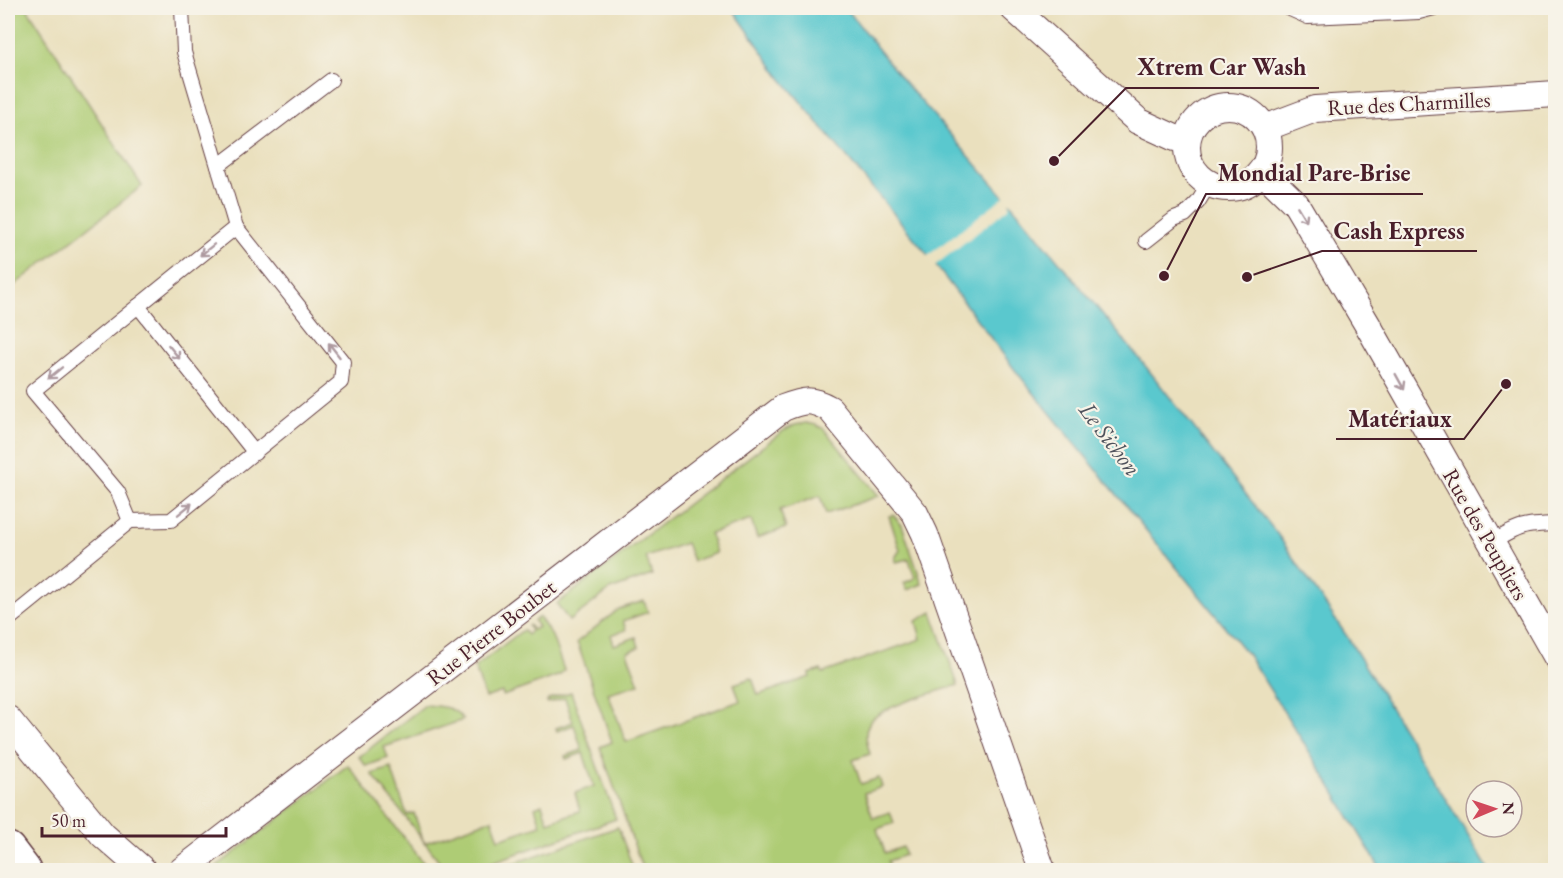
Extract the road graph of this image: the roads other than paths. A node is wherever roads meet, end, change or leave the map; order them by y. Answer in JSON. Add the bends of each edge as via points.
{"nodes":[{"id":1,"x":182,"y":8,"type":"edge"},
{"id":2,"x":1013,"y":8,"type":"edge"},
{"id":3,"x":1288,"y":8,"type":"edge"},
{"id":4,"x":1434,"y":8,"type":"edge"},
{"id":5,"x":330,"y":80,"type":"dead end"},
{"id":6,"x":1556,"y":94,"type":"edge"},
{"id":7,"x":1265,"y":128,"type":"junction"},
{"id":8,"x":1187,"y":140,"type":"junction"},
{"id":9,"x":218,"y":166,"type":"junction"},
{"id":10,"x":1262,"y":171,"type":"junction"},
{"id":11,"x":1209,"y":184,"type":"junction"},
{"id":12,"x":236,"y":227,"type":"junction"},
{"id":13,"x":1146,"y":241,"type":"dead end"},
{"id":14,"x":138,"y":306,"type":"junction"},
{"id":15,"x":255,"y":453,"type":"junction"},
{"id":16,"x":130,"y":521,"type":"junction"},
{"id":17,"x":1556,"y":524,"type":"edge"},
{"id":18,"x":1491,"y":543,"type":"junction"},
{"id":19,"x":8,"y":621,"type":"edge"},
{"id":20,"x":1556,"y":657,"type":"edge"},
{"id":21,"x":8,"y":719,"type":"edge"},
{"id":22,"x":8,"y":849,"type":"edge"},
{"id":23,"x":24,"y":870,"type":"edge"},
{"id":24,"x":143,"y":870,"type":"edge"},
{"id":25,"x":182,"y":870,"type":"edge"},
{"id":26,"x":1042,"y":870,"type":"edge"}],
"edges":[{"from":1,"to":9,"type":"lane","via":[[184,52]]},
{"from":2,"to":8,"type":"street","via":[[1138,121]]},
{"from":3,"to":4,"type":"lane","via":[[1308,17]]},
{"from":5,"to":9,"type":"lane"},
{"from":6,"to":7,"type":"street","name":"Rue des Charmilles","via":[[1315,109]]},
{"from":7,"to":8,"type":"street","via":[[1247,109],[1221,106],[1199,118]]},
{"from":7,"to":10,"type":"street","via":[[1270,150]]},
{"from":8,"to":11,"type":"street","via":[[1191,166]]},
{"from":9,"to":12,"type":"lane"},
{"from":10,"to":11,"type":"street","via":[[1254,180],[1233,189]]},
{"from":10,"to":18,"type":"street","name":"Rue des Peupliers","one_way":true,"via":[[1296,204]]},
{"from":11,"to":13,"type":"lane","via":[[1185,215]]},
{"from":12,"to":14,"type":"lane","one_way":true},
{"from":15,"to":12,"type":"lane","one_way":true,"via":[[342,382],[343,362]]},
{"from":14,"to":15,"type":"lane","one_way":true},
{"from":14,"to":16,"type":"lane","one_way":true,"via":[[33,391],[118,492]]},
{"from":16,"to":15,"type":"lane","one_way":true,"via":[[171,520]]},
{"from":16,"to":19,"type":"lane"},
{"from":17,"to":18,"type":"lane","via":[[1525,525]]},
{"from":18,"to":20,"type":"street","name":"Rue des Peupliers"},
{"from":21,"to":24,"type":"street","via":[[103,835]]},
{"from":22,"to":23,"type":"main road"},
{"from":25,"to":26,"type":"street","name":"Rue Pierre Boubet","via":[[783,408],[803,400],[816,401],[830,409],[915,513]]}]}
